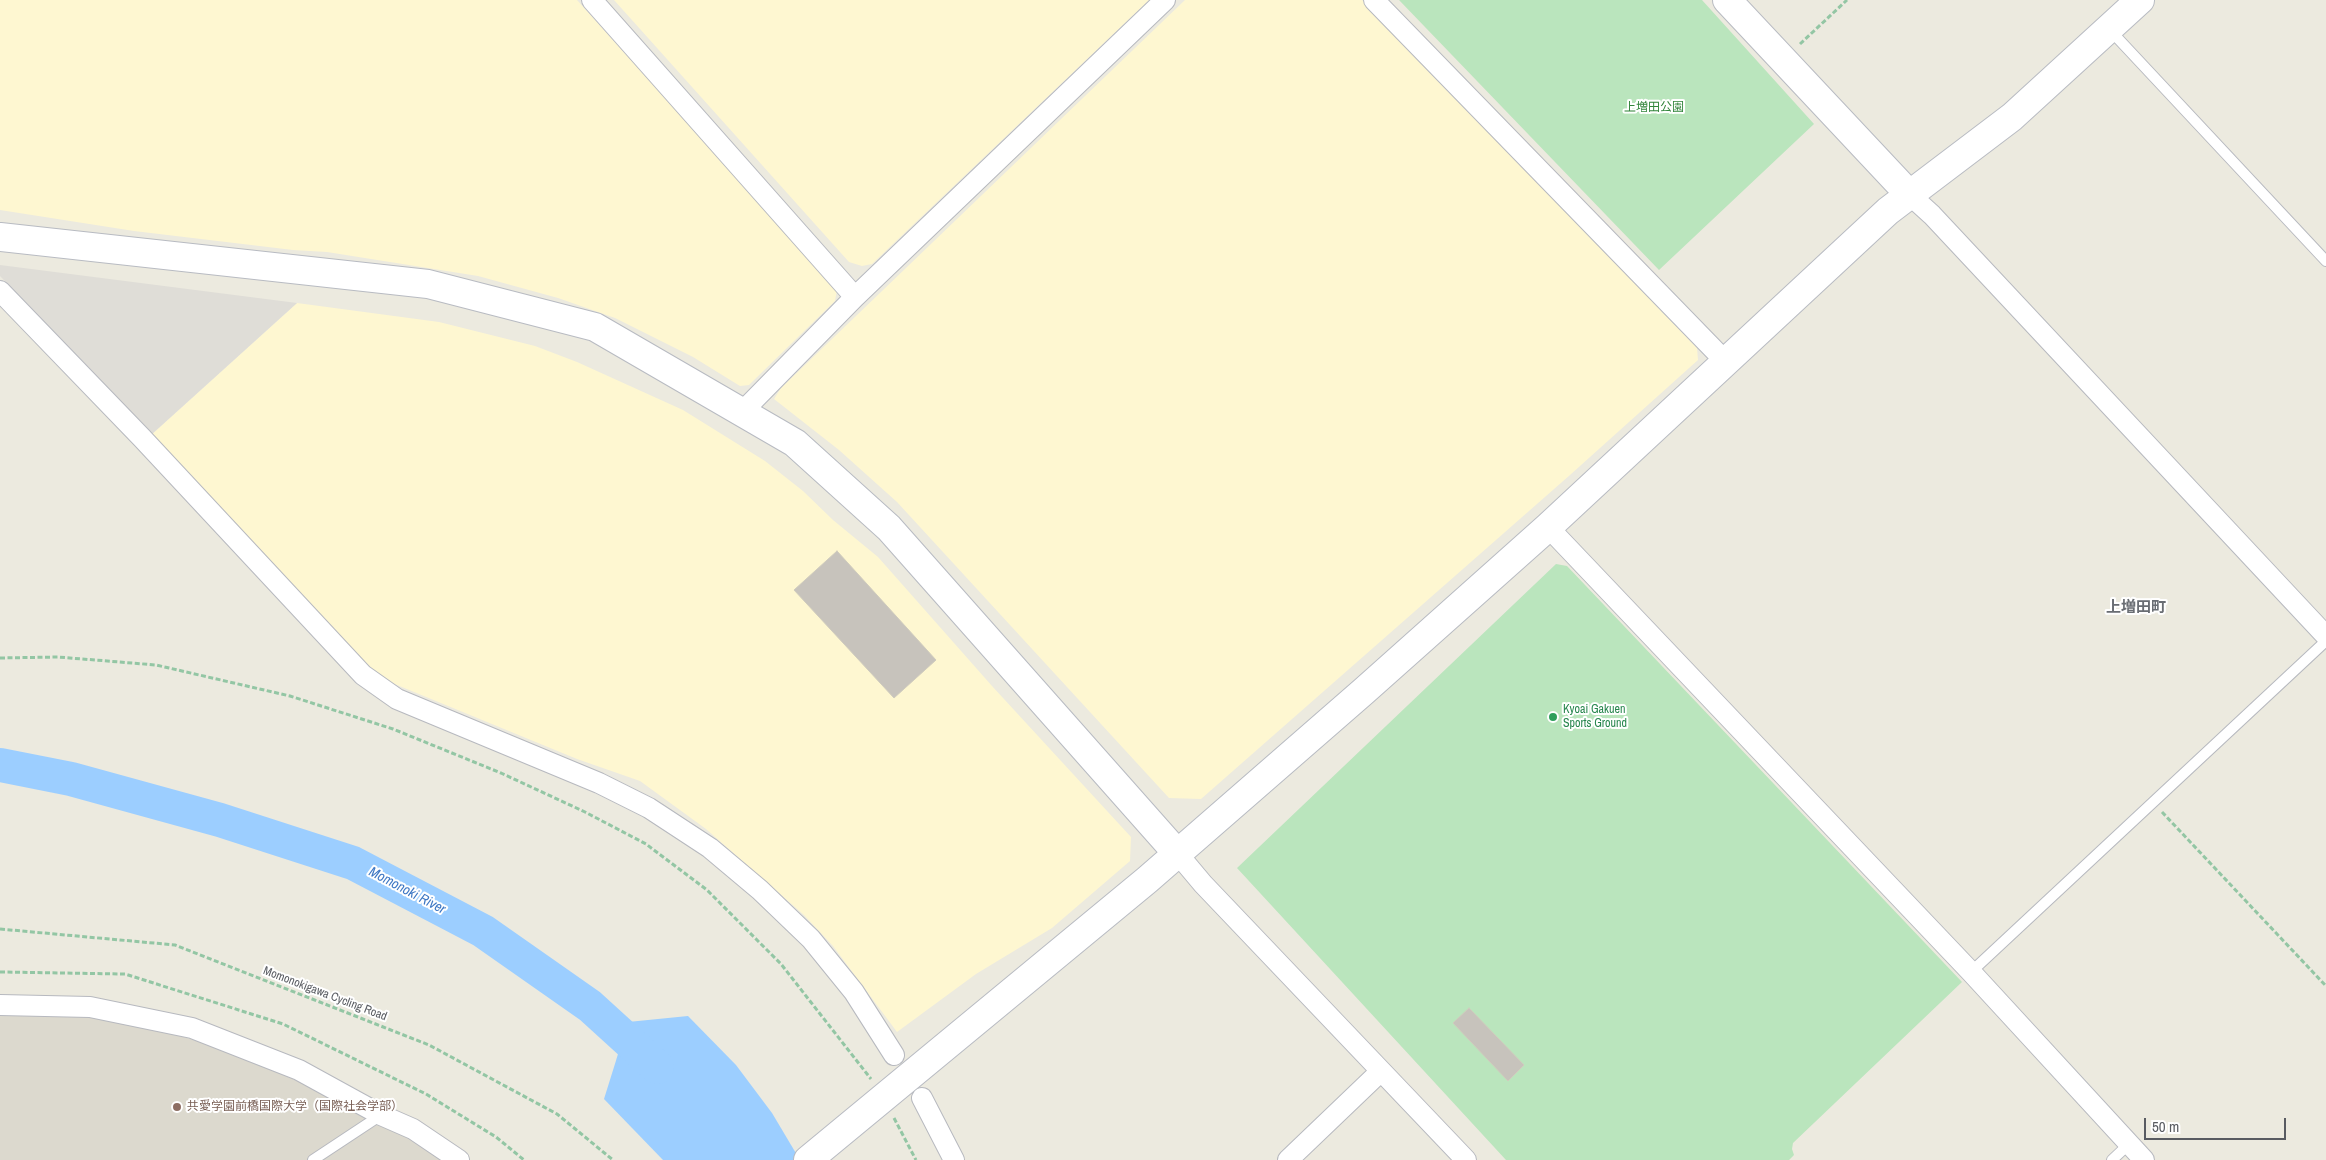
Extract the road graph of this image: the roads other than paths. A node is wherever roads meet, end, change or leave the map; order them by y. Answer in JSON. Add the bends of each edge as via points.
{"nodes":[{"id":1,"x":592,"y":0,"type":"edge"},
{"id":2,"x":1164,"y":0,"type":"edge"},
{"id":3,"x":1374,"y":0,"type":"edge"},
{"id":4,"x":1727,"y":0,"type":"edge"},
{"id":5,"x":2140,"y":0,"type":"edge"},
{"id":6,"x":2109,"y":29,"type":"junction"},
{"id":7,"x":1910,"y":195,"type":"junction"},
{"id":8,"x":0,"y":237,"type":"edge"},
{"id":9,"x":2326,"y":262,"type":"edge"},
{"id":10,"x":0,"y":291,"type":"edge"},
{"id":11,"x":855,"y":297,"type":"junction"},
{"id":12,"x":1726,"y":362,"type":"junction"},
{"id":13,"x":742,"y":412,"type":"junction"},
{"id":14,"x":1548,"y":527,"type":"junction"},
{"id":15,"x":2326,"y":636,"type":"edge"},
{"id":16,"x":2326,"y":641,"type":"edge"},
{"id":17,"x":1177,"y":853,"type":"junction"},
{"id":18,"x":1971,"y":972,"type":"junction"},
{"id":19,"x":0,"y":1005,"type":"edge"},
{"id":20,"x":894,"y":1056,"type":"dead end"},
{"id":21,"x":1381,"y":1071,"type":"junction"},
{"id":22,"x":922,"y":1098,"type":"dead end"},
{"id":23,"x":381,"y":1115,"type":"junction"},
{"id":24,"x":2129,"y":1144,"type":"junction"},
{"id":25,"x":313,"y":1160,"type":"edge"},
{"id":26,"x":459,"y":1160,"type":"edge"},
{"id":27,"x":808,"y":1160,"type":"edge"},
{"id":28,"x":954,"y":1160,"type":"edge"},
{"id":29,"x":1288,"y":1160,"type":"edge"},
{"id":30,"x":1466,"y":1160,"type":"edge"},
{"id":31,"x":2112,"y":1160,"type":"edge"},
{"id":32,"x":2144,"y":1160,"type":"edge"}],
"edges":[{"from":1,"to":11,"type":"street"},
{"from":2,"to":11,"type":"street"},
{"from":3,"to":12,"type":"street"},
{"from":4,"to":7,"type":"street"},
{"from":5,"to":6,"type":"street"},
{"from":6,"to":7,"type":"street","via":[[2012,117]]},
{"from":6,"to":9,"type":"lane"},
{"from":7,"to":12,"type":"street","via":[[1888,211]]},
{"from":7,"to":15,"type":"street"},
{"from":8,"to":13,"type":"street","via":[[428,284],[595,327]]},
{"from":10,"to":20,"type":"street","via":[[363,675],[397,699],[599,783],[649,808],[704,844],[760,890],[811,939],[854,992]]},
{"from":11,"to":13,"type":"street"},
{"from":12,"to":14,"type":"street"},
{"from":13,"to":17,"type":"street","via":[[795,443],[889,528]]},
{"from":14,"to":17,"type":"street"},
{"from":14,"to":18,"type":"street"},
{"from":16,"to":18,"type":"lane"},
{"from":17,"to":21,"type":"street"},
{"from":17,"to":27,"type":"street"},
{"from":18,"to":24,"type":"street"},
{"from":19,"to":23,"type":"street","via":[[90,1007],[192,1028],[299,1070]]},
{"from":21,"to":29,"type":"street"},
{"from":21,"to":30,"type":"street"},
{"from":22,"to":28,"type":"street"},
{"from":23,"to":25,"type":"lane"},
{"from":23,"to":26,"type":"street","via":[[413,1129]]},
{"from":24,"to":31,"type":"lane"},
{"from":24,"to":32,"type":"street"}]}
